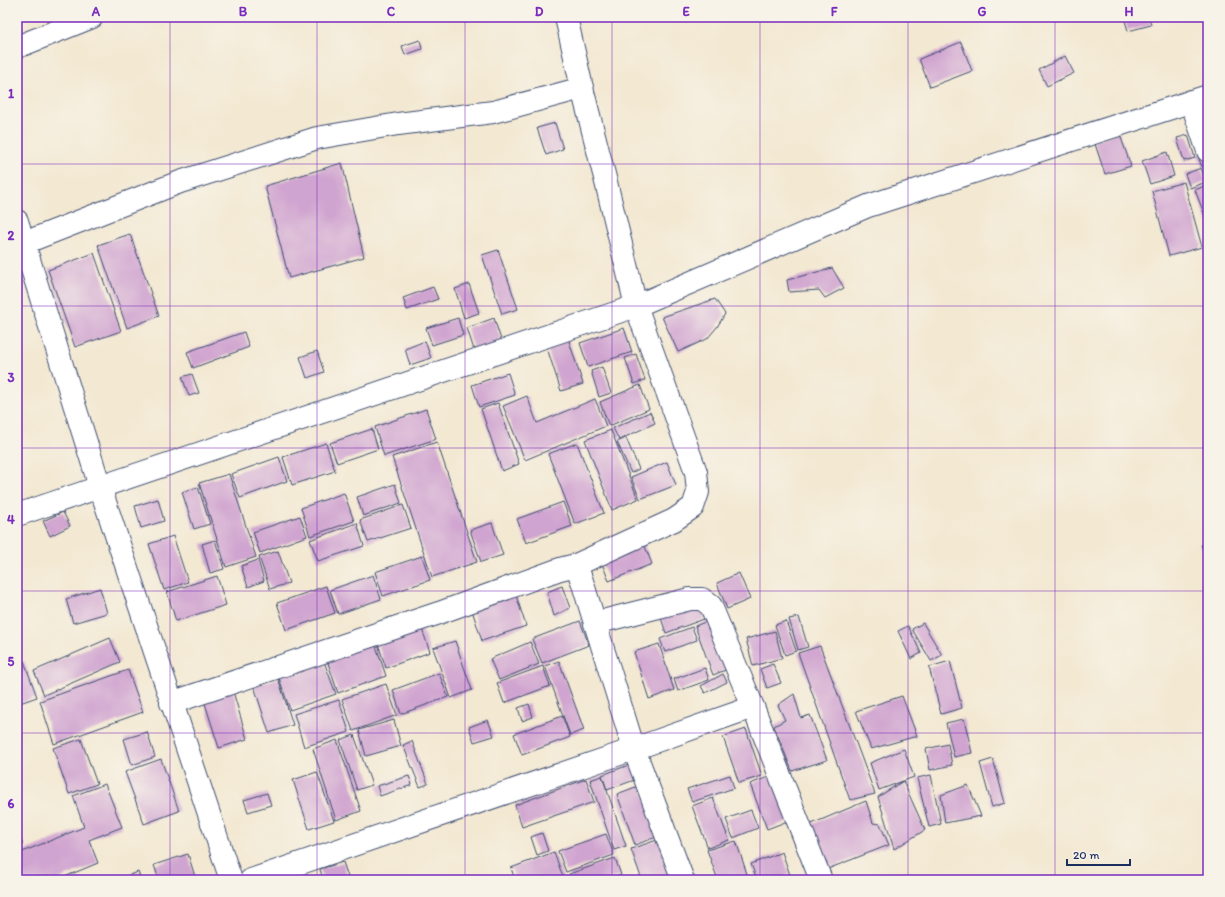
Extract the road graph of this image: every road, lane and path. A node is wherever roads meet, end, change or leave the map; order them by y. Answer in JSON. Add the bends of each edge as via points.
{"nodes":[{"id":1,"x":92,"y":17,"type":"edge"},
{"id":2,"x":566,"y":17,"type":"edge"},
{"id":3,"x":17,"y":47,"type":"edge"},
{"id":4,"x":582,"y":88,"type":"junction"},
{"id":5,"x":1199,"y":99,"type":"edge"},
{"id":6,"x":1208,"y":151,"type":"edge"},
{"id":7,"x":17,"y":221,"type":"edge"},
{"id":8,"x":24,"y":243,"type":"junction"},
{"id":9,"x":636,"y":306,"type":"junction"},
{"id":10,"x":100,"y":487,"type":"junction"},
{"id":11,"x":17,"y":514,"type":"edge"},
{"id":12,"x":576,"y":565,"type":"junction"},
{"id":13,"x":595,"y":623,"type":"junction"},
{"id":14,"x":171,"y":703,"type":"junction"},
{"id":15,"x":753,"y":707,"type":"junction"},
{"id":16,"x":634,"y":749,"type":"junction"},
{"id":17,"x":231,"y":880,"type":"edge"},
{"id":18,"x":251,"y":880,"type":"edge"},
{"id":19,"x":683,"y":880,"type":"edge"},
{"id":20,"x":821,"y":880,"type":"edge"}],
"edges":[{"from":1,"to":3,"type":"street"},
{"from":2,"to":4,"type":"street"},
{"from":4,"to":8,"type":"street","via":[[493,112],[398,124],[317,138],[180,182]]},
{"from":4,"to":9,"type":"street"},
{"from":5,"to":6,"type":"street"},
{"from":5,"to":9,"type":"street","via":[[868,206]]},
{"from":7,"to":8,"type":"street"},
{"from":8,"to":10,"type":"street"},
{"from":9,"to":10,"type":"street"},
{"from":9,"to":12,"type":"street","via":[[696,472],[698,492],[693,507],[674,520]]},
{"from":10,"to":11,"type":"street"},
{"from":10,"to":14,"type":"street"},
{"from":12,"to":13,"type":"street"},
{"from":12,"to":14,"type":"street"},
{"from":13,"to":15,"type":"street","via":[[690,599],[702,599],[712,606]]},
{"from":13,"to":16,"type":"street"},
{"from":14,"to":17,"type":"street"},
{"from":15,"to":16,"type":"street"},
{"from":15,"to":20,"type":"street"},
{"from":16,"to":18,"type":"street"},
{"from":16,"to":19,"type":"street"}]}
